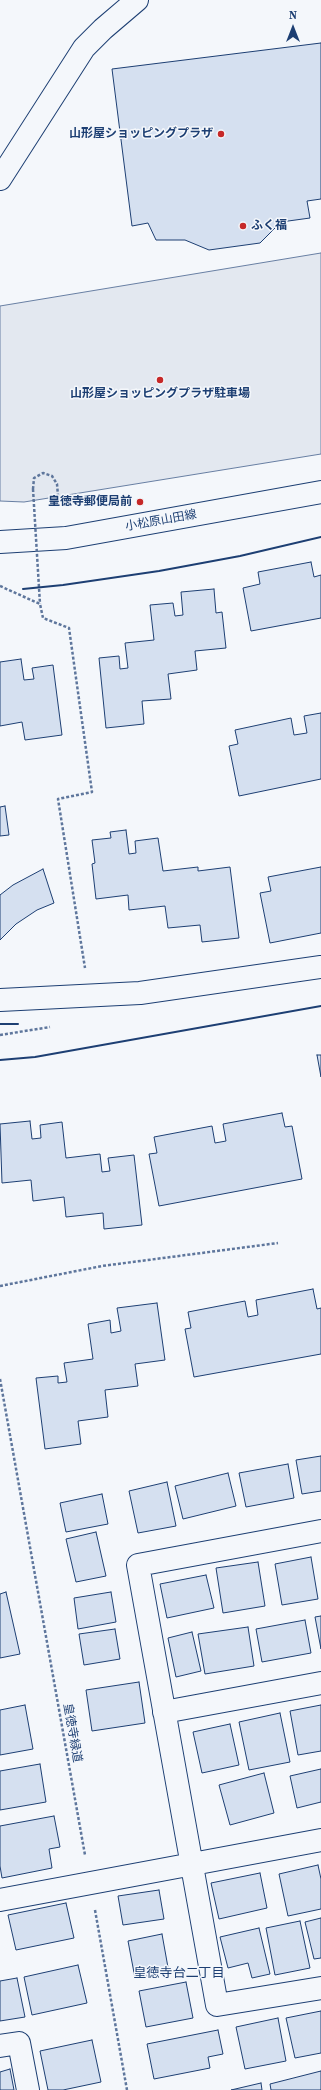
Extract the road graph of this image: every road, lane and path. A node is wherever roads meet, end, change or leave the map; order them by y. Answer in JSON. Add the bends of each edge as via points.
{"nodes":[{"id":1,"x":137,"y":0,"type":"edge"},
{"id":2,"x":0,"y":179,"type":"edge"},
{"id":3,"x":321,"y":492,"type":"edge"},
{"id":4,"x":59,"y":508,"type":"dead end"},
{"id":5,"x":0,"y":542,"type":"edge"},
{"id":6,"x":0,"y":586,"type":"edge"},
{"id":7,"x":40,"y":604,"type":"junction"},
{"id":8,"x":321,"y":967,"type":"edge"},
{"id":9,"x":90,"y":996,"type":"junction"},
{"id":10,"x":0,"y":1000,"type":"edge"},
{"id":11,"x":278,"y":1243,"type":"dead end"},
{"id":12,"x":0,"y":1286,"type":"edge"},
{"id":13,"x":0,"y":1380,"type":"edge"},
{"id":14,"x":321,"y":1531,"type":"edge"},
{"id":15,"x":321,"y":1683,"type":"edge"},
{"id":16,"x":164,"y":1712,"type":"junction"},
{"id":17,"x":321,"y":1840,"type":"edge"},
{"id":18,"x":192,"y":1864,"type":"junction"},
{"id":19,"x":90,"y":1883,"type":"junction"},
{"id":20,"x":0,"y":1900,"type":"edge"},
{"id":21,"x":321,"y":1988,"type":"edge"},
{"id":22,"x":0,"y":2046,"type":"edge"},
{"id":23,"x":28,"y":2090,"type":"edge"},
{"id":24,"x":127,"y":2090,"type":"edge"}],
"edges":[{"from":1,"to":2,"type":"street","via":[[84,48]]},
{"from":3,"to":5,"type":"street","name":"小松原山田線","via":[[66,538]]},
{"from":4,"to":7,"type":"path","bridge":true,"via":[[57,484],[52,476],[43,473],[34,478]]},
{"from":6,"to":7,"type":"path"},
{"from":7,"to":9,"type":"path","via":[[43,618],[69,628],[92,792],[58,799]]},
{"from":8,"to":9,"type":"street","via":[[140,993]]},
{"from":9,"to":10,"type":"street"},
{"from":11,"to":12,"type":"path","via":[[102,1266]]},
{"from":13,"to":19,"type":"path","name":"皇徳寺緑道"},
{"from":14,"to":16,"type":"street","via":[[138,1565]]},
{"from":15,"to":16,"type":"street"},
{"from":16,"to":18,"type":"street"},
{"from":17,"to":18,"type":"street"},
{"from":18,"to":19,"type":"street"},
{"from":18,"to":21,"type":"street","via":[[217,2005]]},
{"from":19,"to":20,"type":"street"},
{"from":19,"to":24,"type":"path","name":"皇徳寺緑道"},
{"from":22,"to":23,"type":"street","via":[[19,2043]]}]}
